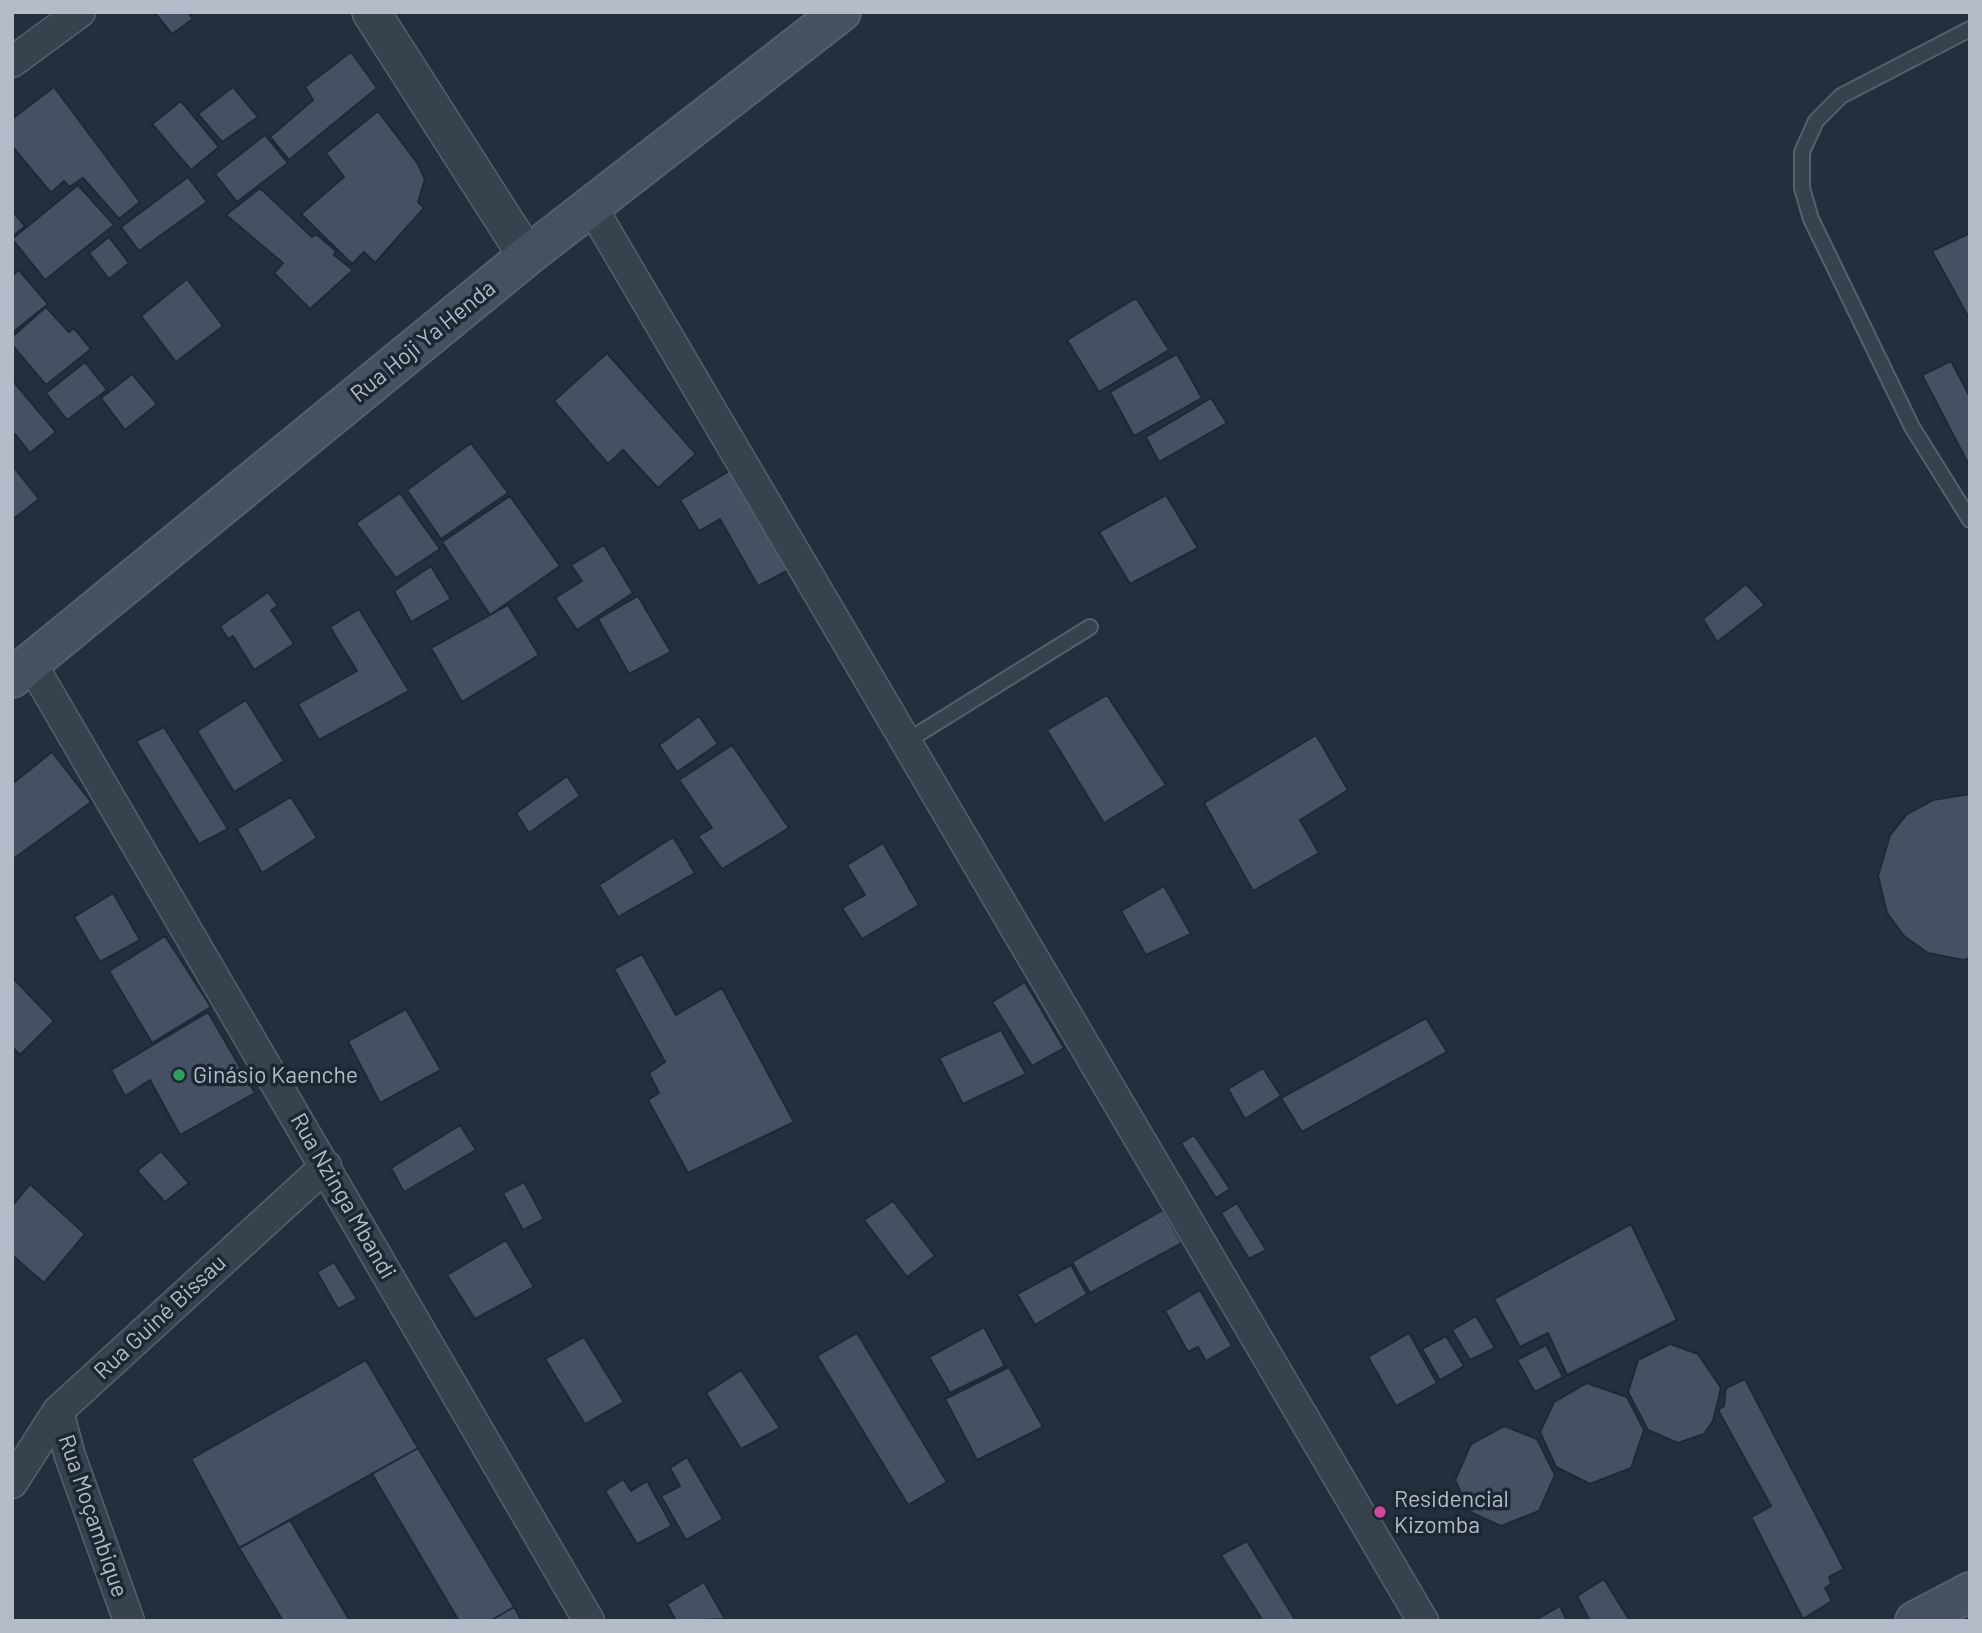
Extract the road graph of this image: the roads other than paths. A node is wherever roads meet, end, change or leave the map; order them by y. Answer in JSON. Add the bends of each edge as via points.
{"nodes":[{"id":1,"x":80,"y":12,"type":"edge"},
{"id":2,"x":371,"y":12,"type":"edge"},
{"id":3,"x":841,"y":12,"type":"edge"},
{"id":4,"x":1970,"y":29,"type":"edge"},
{"id":5,"x":12,"y":62,"type":"edge"},
{"id":6,"x":591,"y":206,"type":"junction"},
{"id":7,"x":527,"y":256,"type":"junction"},
{"id":8,"x":1970,"y":520,"type":"edge"},
{"id":9,"x":1090,"y":627,"type":"dead end"},
{"id":10,"x":21,"y":670,"type":"edge"},
{"id":11,"x":907,"y":741,"type":"junction"},
{"id":12,"x":326,"y":1166,"type":"junction"},
{"id":13,"x":58,"y":1411,"type":"junction"},
{"id":14,"x":12,"y":1483,"type":"edge"},
{"id":15,"x":1970,"y":1592,"type":"edge"},
{"id":16,"x":129,"y":1621,"type":"edge"},
{"id":17,"x":589,"y":1621,"type":"edge"},
{"id":18,"x":1423,"y":1621,"type":"edge"},
{"id":19,"x":1915,"y":1621,"type":"edge"}],
"edges":[{"from":1,"to":5,"type":"street"},
{"from":2,"to":7,"type":"street"},
{"from":3,"to":6,"type":"main road","name":"Rua Hoji Ya Henda"},
{"from":4,"to":8,"type":"lane","via":[[1841,96],[1816,121],[1802,152],[1802,188],[1811,219],[1912,427]]},
{"from":6,"to":7,"type":"main road","name":"Rua Hoji Ya Henda"},
{"from":6,"to":11,"type":"street"},
{"from":7,"to":10,"type":"main road","name":"Rua Hoji Ya Henda"},
{"from":9,"to":11,"type":"lane"},
{"from":10,"to":12,"type":"street","name":"Rua Nzinga Mbandi"},
{"from":11,"to":18,"type":"street"},
{"from":12,"to":13,"type":"street","name":"Rua Guiné Bissau"},
{"from":12,"to":17,"type":"street","name":"Rua Nzinga Mbandi"},
{"from":13,"to":14,"type":"street","name":"Rua Guiné Bissau"},
{"from":13,"to":16,"type":"street","name":"Rua Moçambique"},
{"from":15,"to":19,"type":"main road"}]}
